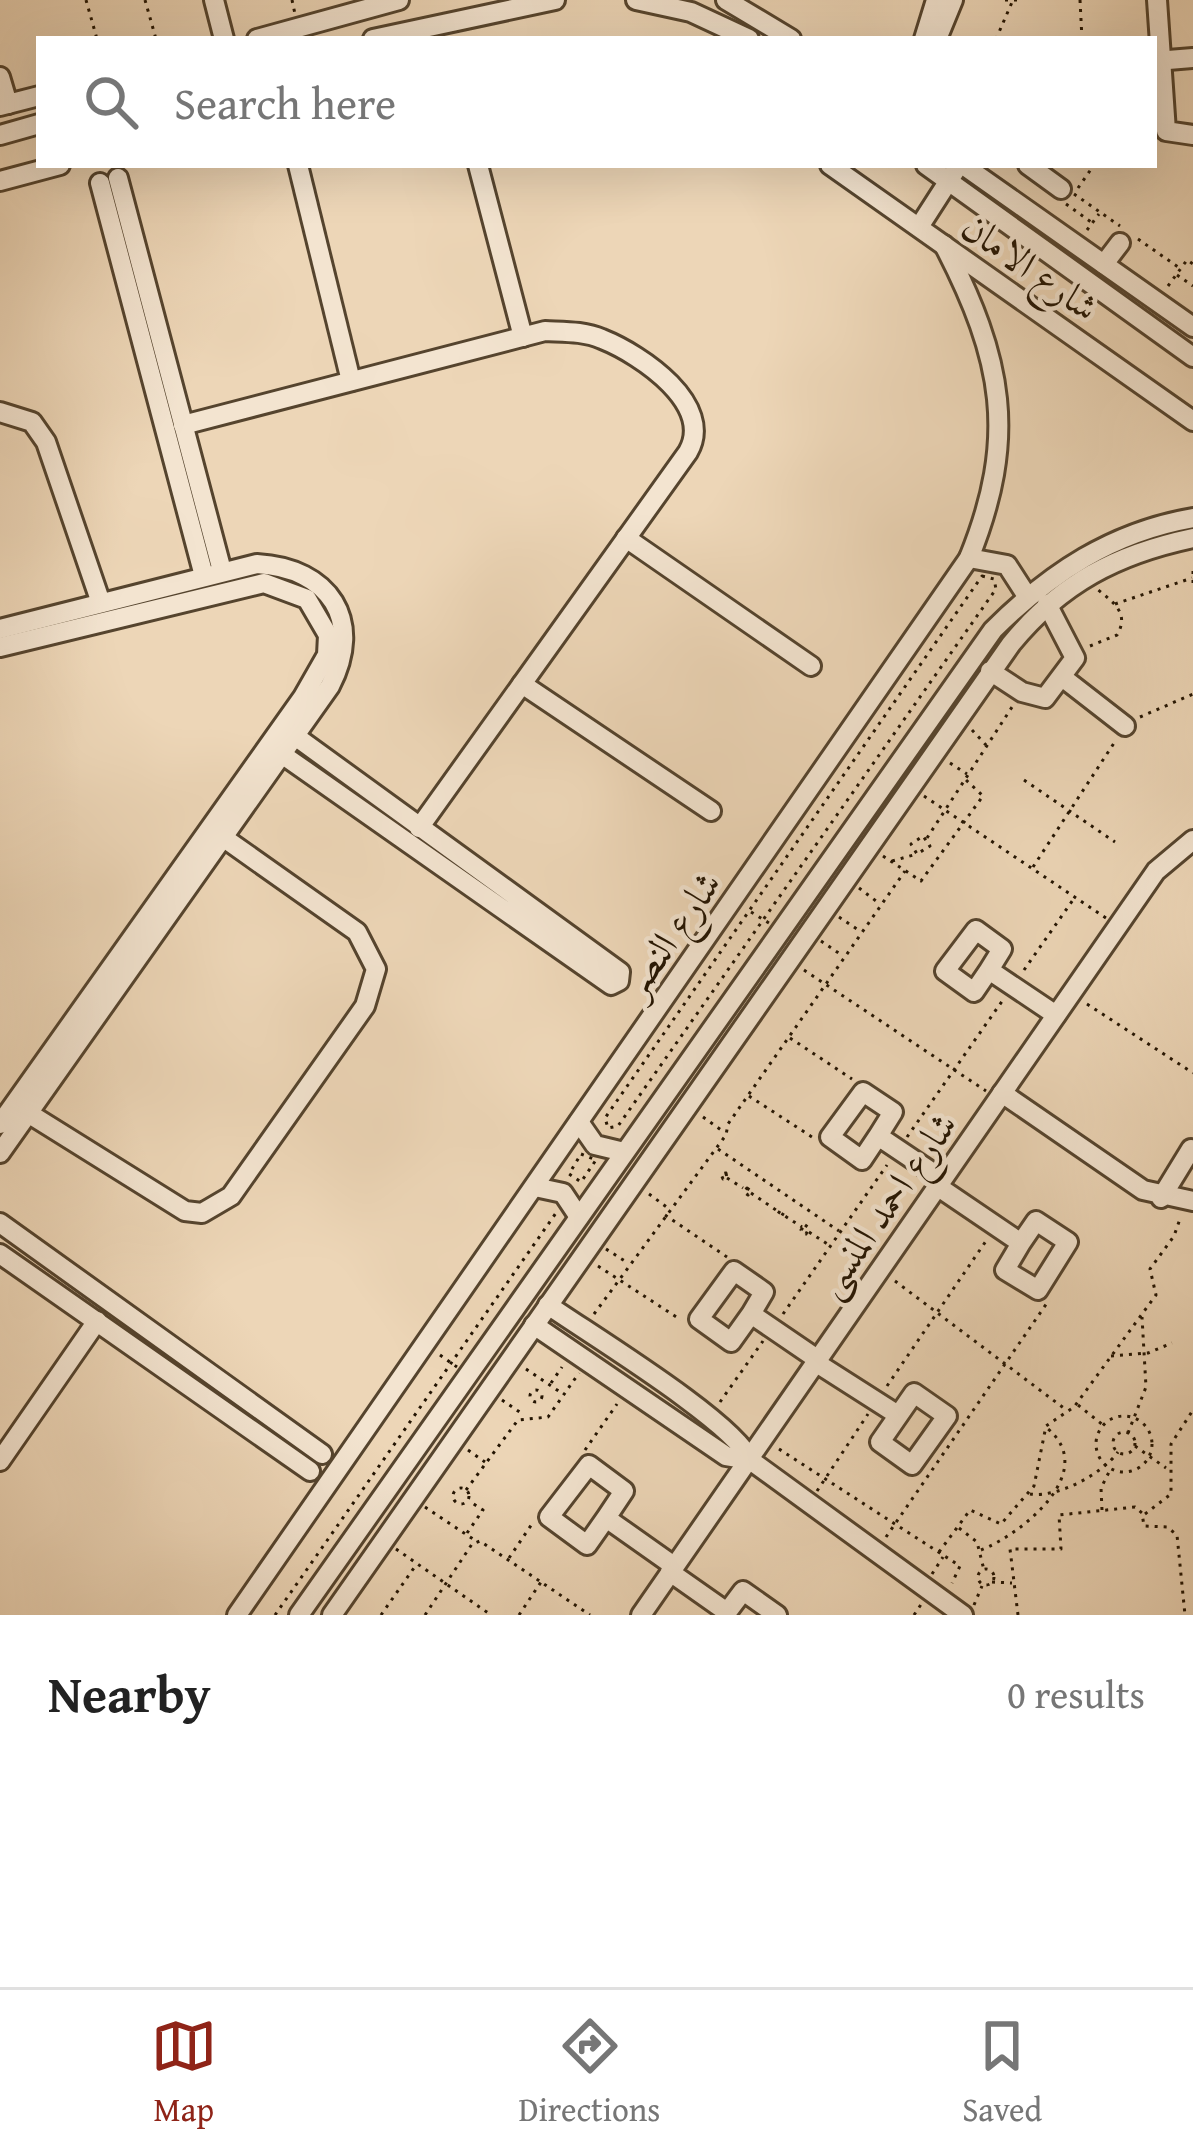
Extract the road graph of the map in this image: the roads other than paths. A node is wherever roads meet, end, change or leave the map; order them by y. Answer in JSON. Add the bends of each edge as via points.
{"nodes":[{"id":1,"x":214,"y":0,"type":"edge"},
{"id":2,"x":399,"y":0,"type":"edge"},
{"id":3,"x":636,"y":0,"type":"edge"},
{"id":4,"x":726,"y":0,"type":"edge"},
{"id":5,"x":936,"y":0,"type":"edge"},
{"id":6,"x":953,"y":0,"type":"edge"},
{"id":7,"x":1157,"y":0,"type":"edge"},
{"id":8,"x":545,"y":1,"type":"edge"},
{"id":9,"x":223,"y":36,"type":"edge"},
{"id":10,"x":268,"y":36,"type":"edge"},
{"id":11,"x":392,"y":36,"type":"edge"},
{"id":12,"x":742,"y":36,"type":"edge"},
{"id":13,"x":786,"y":36,"type":"edge"},
{"id":14,"x":925,"y":36,"type":"edge"},
{"id":15,"x":938,"y":36,"type":"edge"},
{"id":16,"x":1193,"y":58,"type":"edge"},
{"id":17,"x":1159,"y":61,"type":"edge"},
{"id":18,"x":0,"y":77,"type":"edge"},
{"id":19,"x":36,"y":97,"type":"edge"},
{"id":20,"x":4,"y":105,"type":"edge"},
{"id":21,"x":36,"y":125,"type":"edge"},
{"id":22,"x":0,"y":134,"type":"edge"},
{"id":23,"x":1193,"y":135,"type":"edge"},
{"id":24,"x":49,"y":168,"type":"edge"},
{"id":25,"x":299,"y":168,"type":"edge"},
{"id":26,"x":479,"y":168,"type":"edge"},
{"id":27,"x":834,"y":168,"type":"edge"},
{"id":28,"x":1031,"y":168,"type":"edge"},
{"id":29,"x":957,"y":170,"type":"edge"},
{"id":30,"x":991,"y":173,"type":"edge"},
{"id":31,"x":0,"y":181,"type":"edge"},
{"id":32,"x":1063,"y":196,"type":"road end"},
{"id":33,"x":919,"y":227,"type":"junction"},
{"id":34,"x":1120,"y":244,"type":"dead end"},
{"id":35,"x":944,"y":245,"type":"junction"},
{"id":36,"x":1104,"y":264,"type":"junction"},
{"id":37,"x":1193,"y":327,"type":"edge"},
{"id":38,"x":523,"y":337,"type":"junction"},
{"id":39,"x":1193,"y":357,"type":"edge"},
{"id":40,"x":351,"y":381,"type":"junction"},
{"id":41,"x":0,"y":412,"type":"edge"},
{"id":42,"x":1193,"y":421,"type":"edge"},
{"id":43,"x":183,"y":425,"type":"junction"},
{"id":44,"x":197,"y":512,"type":"junction"},
{"id":45,"x":1193,"y":518,"type":"edge"},
{"id":46,"x":626,"y":538,"type":"junction"},
{"id":47,"x":1193,"y":538,"type":"edge"},
{"id":48,"x":969,"y":558,"type":"junction"},
{"id":49,"x":213,"y":573,"type":"junction"},
{"id":50,"x":1027,"y":596,"type":"junction"},
{"id":51,"x":101,"y":603,"type":"junction"},
{"id":52,"x":1047,"y":604,"type":"junction"},
{"id":53,"x":0,"y":629,"type":"edge"},
{"id":54,"x":0,"y":647,"type":"edge"},
{"id":55,"x":811,"y":667,"type":"dead end"},
{"id":56,"x":990,"y":671,"type":"junction"},
{"id":57,"x":1062,"y":677,"type":"junction"},
{"id":58,"x":522,"y":684,"type":"junction"},
{"id":59,"x":1125,"y":726,"type":"road end"},
{"id":60,"x":296,"y":736,"type":"junction"},
{"id":61,"x":283,"y":755,"type":"junction"},
{"id":62,"x":352,"y":791,"type":"junction"},
{"id":63,"x":711,"y":811,"type":"dead end"},
{"id":64,"x":419,"y":828,"type":"junction"},
{"id":65,"x":224,"y":838,"type":"junction"},
{"id":66,"x":1193,"y":840,"type":"edge"},
{"id":67,"x":141,"y":940,"type":"junction"},
{"id":68,"x":989,"y":970,"type":"dead end"},
{"id":69,"x":752,"y":972,"type":"junction"},
{"id":70,"x":771,"y":984,"type":"junction"},
{"id":71,"x":1056,"y":1015,"type":"junction"},
{"id":72,"x":1000,"y":1095,"type":"junction"},
{"id":73,"x":28,"y":1112,"type":"junction"},
{"id":74,"x":579,"y":1121,"type":"junction"},
{"id":75,"x":0,"y":1124,"type":"edge"},
{"id":76,"x":878,"y":1136,"type":"junction"},
{"id":77,"x":1191,"y":1149,"type":"edge"},
{"id":78,"x":624,"y":1152,"type":"junction"},
{"id":79,"x":0,"y":1153,"type":"edge"},
{"id":80,"x":940,"y":1183,"type":"junction"},
{"id":81,"x":535,"y":1187,"type":"junction"},
{"id":82,"x":1179,"y":1200,"type":"edge"},
{"id":83,"x":579,"y":1217,"type":"junction"},
{"id":84,"x":0,"y":1223,"type":"edge"},
{"id":85,"x":1021,"y":1243,"type":"junction"},
{"id":86,"x":0,"y":1253,"type":"edge"},
{"id":87,"x":46,"y":1256,"type":"junction"},
{"id":88,"x":33,"y":1276,"type":"junction"},
{"id":89,"x":548,"y":1304,"type":"junction"},
{"id":90,"x":751,"y":1314,"type":"junction"},
{"id":91,"x":97,"y":1321,"type":"junction"},
{"id":92,"x":534,"y":1325,"type":"junction"},
{"id":93,"x":816,"y":1361,"type":"junction"},
{"id":94,"x":205,"y":1370,"type":"junction"},
{"id":95,"x":193,"y":1388,"type":"junction"},
{"id":96,"x":448,"y":1403,"type":"junction"},
{"id":97,"x":898,"y":1415,"type":"dead end"},
{"id":98,"x":470,"y":1418,"type":"junction"},
{"id":99,"x":750,"y":1460,"type":"junction"},
{"id":100,"x":0,"y":1461,"type":"edge"},
{"id":101,"x":606,"y":1518,"type":"dead end"},
{"id":102,"x":672,"y":1569,"type":"junction"},
{"id":103,"x":726,"y":1614,"type":"edge"},
{"id":104,"x":237,"y":1615,"type":"edge"},
{"id":105,"x":299,"y":1615,"type":"edge"},
{"id":106,"x":332,"y":1615,"type":"edge"},
{"id":107,"x":641,"y":1615,"type":"edge"},
{"id":108,"x":777,"y":1615,"type":"edge"},
{"id":109,"x":966,"y":1615,"type":"edge"}],
"edges":[{"from":1,"to":9,"type":"street"},
{"from":2,"to":10,"type":"street"},
{"from":3,"to":12,"type":"street"},
{"from":4,"to":13,"type":"street"},
{"from":5,"to":14,"type":"street"},
{"from":6,"to":15,"type":"street"},
{"from":7,"to":17,"type":"street"},
{"from":8,"to":11,"type":"street"},
{"from":16,"to":17,"type":"street"},
{"from":17,"to":23,"type":"street","via":[[1166,131]]},
{"from":18,"to":20,"type":"street"},
{"from":19,"to":20,"type":"street"},
{"from":21,"to":22,"type":"street"},
{"from":24,"to":31,"type":"street"},
{"from":25,"to":40,"type":"street"},
{"from":26,"to":38,"type":"street"},
{"from":27,"to":33,"type":"street","name":"شارع الامان"},
{"from":28,"to":32,"type":"street"},
{"from":29,"to":30,"type":"street"},
{"from":29,"to":33,"type":"street"},
{"from":29,"to":39,"type":"street","name":"شارع الامان"},
{"from":30,"to":36,"type":"street"},
{"from":33,"to":35,"type":"street","name":"شارع الامان"},
{"from":34,"to":36,"type":"street"},
{"from":35,"to":42,"type":"street","name":"شارع الامان"},
{"from":35,"to":48,"type":"street","name":"شارع النصر","via":[[987,338],[1001,424],[988,511]]},
{"from":36,"to":37,"type":"street"},
{"from":38,"to":40,"type":"street"},
{"from":38,"to":46,"type":"street","via":[[601,338],[694,412],[693,442]]},
{"from":40,"to":43,"type":"street"},
{"from":41,"to":51,"type":"street","via":[[32,422],[46,442]]},
{"from":43,"to":44,"type":"street"},
{"from":43,"to":44,"type":"street","via":[[109,180]]},
{"from":44,"to":49,"type":"street"},
{"from":45,"to":50,"type":"street","via":[[1120,538]]},
{"from":46,"to":55,"type":"street"},
{"from":46,"to":58,"type":"street"},
{"from":47,"to":52,"type":"street","via":[[1124,556]]},
{"from":48,"to":50,"type":"street","via":[[1007,566]]},
{"from":48,"to":74,"type":"street","name":"شارع النصر","via":[[910,663],[742,906]]},
{"from":49,"to":51,"type":"street"},
{"from":49,"to":60,"type":"street","via":[[257,564],[297,571],[340,613],[346,651]]},
{"from":50,"to":69,"type":"street","via":[[950,689]]},
{"from":51,"to":53,"type":"street"},
{"from":52,"to":56,"type":"street"},
{"from":52,"to":57,"type":"street","via":[[1075,651]]},
{"from":54,"to":67,"type":"street","via":[[243,585],[287,587],[321,617],[327,655],[318,674]]},
{"from":56,"to":57,"type":"street","via":[[1045,698]]},
{"from":56,"to":70,"type":"street"},
{"from":57,"to":59,"type":"street"},
{"from":58,"to":63,"type":"street"},
{"from":58,"to":64,"type":"street"},
{"from":60,"to":61,"type":"street"},
{"from":60,"to":62,"type":"street"},
{"from":61,"to":62,"type":"street"},
{"from":61,"to":65,"type":"street"},
{"from":62,"to":64,"type":"street"},
{"from":62,"to":64,"type":"street","via":[[554,935]]},
{"from":65,"to":67,"type":"street"},
{"from":65,"to":73,"type":"street","via":[[357,932],[376,969],[365,1006],[232,1196],[202,1214],[185,1211]]},
{"from":66,"to":71,"type":"street","name":"شارع احمد المنسى","via":[[1156,871]]},
{"from":67,"to":73,"type":"street"},
{"from":67,"to":75,"type":"street"},
{"from":68,"to":71,"type":"street"},
{"from":69,"to":70,"type":"street"},
{"from":69,"to":78,"type":"street"},
{"from":70,"to":89,"type":"street"},
{"from":71,"to":72,"type":"street","name":"شارع احمد المنسى"},
{"from":72,"to":80,"type":"street","name":"شارع احمد المنسى"},
{"from":72,"to":82,"type":"street"},
{"from":73,"to":79,"type":"street"},
{"from":74,"to":78,"type":"street","via":[[595,1145]]},
{"from":74,"to":81,"type":"street","name":"شارع النصر"},
{"from":76,"to":76,"type":"street","via":[[893,1112],[860,1092],[830,1138],[862,1160]]},
{"from":76,"to":80,"type":"street"},
{"from":77,"to":82,"type":"street"},
{"from":78,"to":83,"type":"street"},
{"from":80,"to":85,"type":"street"},
{"from":80,"to":93,"type":"street","name":"شارع احمد المنسى"},
{"from":81,"to":83,"type":"street","via":[[562,1192]]},
{"from":81,"to":104,"type":"street","name":"شارع النصر"},
{"from":83,"to":96,"type":"street","via":[[459,1369]]},
{"from":84,"to":87,"type":"street"},
{"from":85,"to":85,"type":"street","via":[[1005,1270],[1039,1289],[1068,1242],[1035,1221]]},
{"from":86,"to":88,"type":"street"},
{"from":87,"to":88,"type":"street"},
{"from":87,"to":94,"type":"street"},
{"from":88,"to":91,"type":"street"},
{"from":89,"to":92,"type":"street"},
{"from":89,"to":99,"type":"street","via":[[736,1438]]},
{"from":90,"to":90,"type":"street","via":[[764,1292],[733,1271],[699,1320],[731,1342]]},
{"from":90,"to":93,"type":"street"},
{"from":91,"to":95,"type":"street"},
{"from":91,"to":100,"type":"street"},
{"from":92,"to":98,"type":"street"},
{"from":92,"to":99,"type":"street","via":[[726,1456]]},
{"from":93,"to":97,"type":"street"},
{"from":93,"to":99,"type":"street","name":"شارع احمد المنسى"},
{"from":94,"to":95,"type":"street"},
{"from":94,"to":95,"type":"street","via":[[316,1462]]},
{"from":96,"to":98,"type":"street"},
{"from":96,"to":105,"type":"street"},
{"from":98,"to":106,"type":"street"},
{"from":99,"to":102,"type":"street","name":"شارع احمد المنسى"},
{"from":99,"to":109,"type":"street"},
{"from":101,"to":102,"type":"street"},
{"from":102,"to":103,"type":"street"},
{"from":102,"to":107,"type":"street","name":"شارع احمد المنسى"},
{"from":103,"to":108,"type":"street","via":[[742,1591]]}]}
